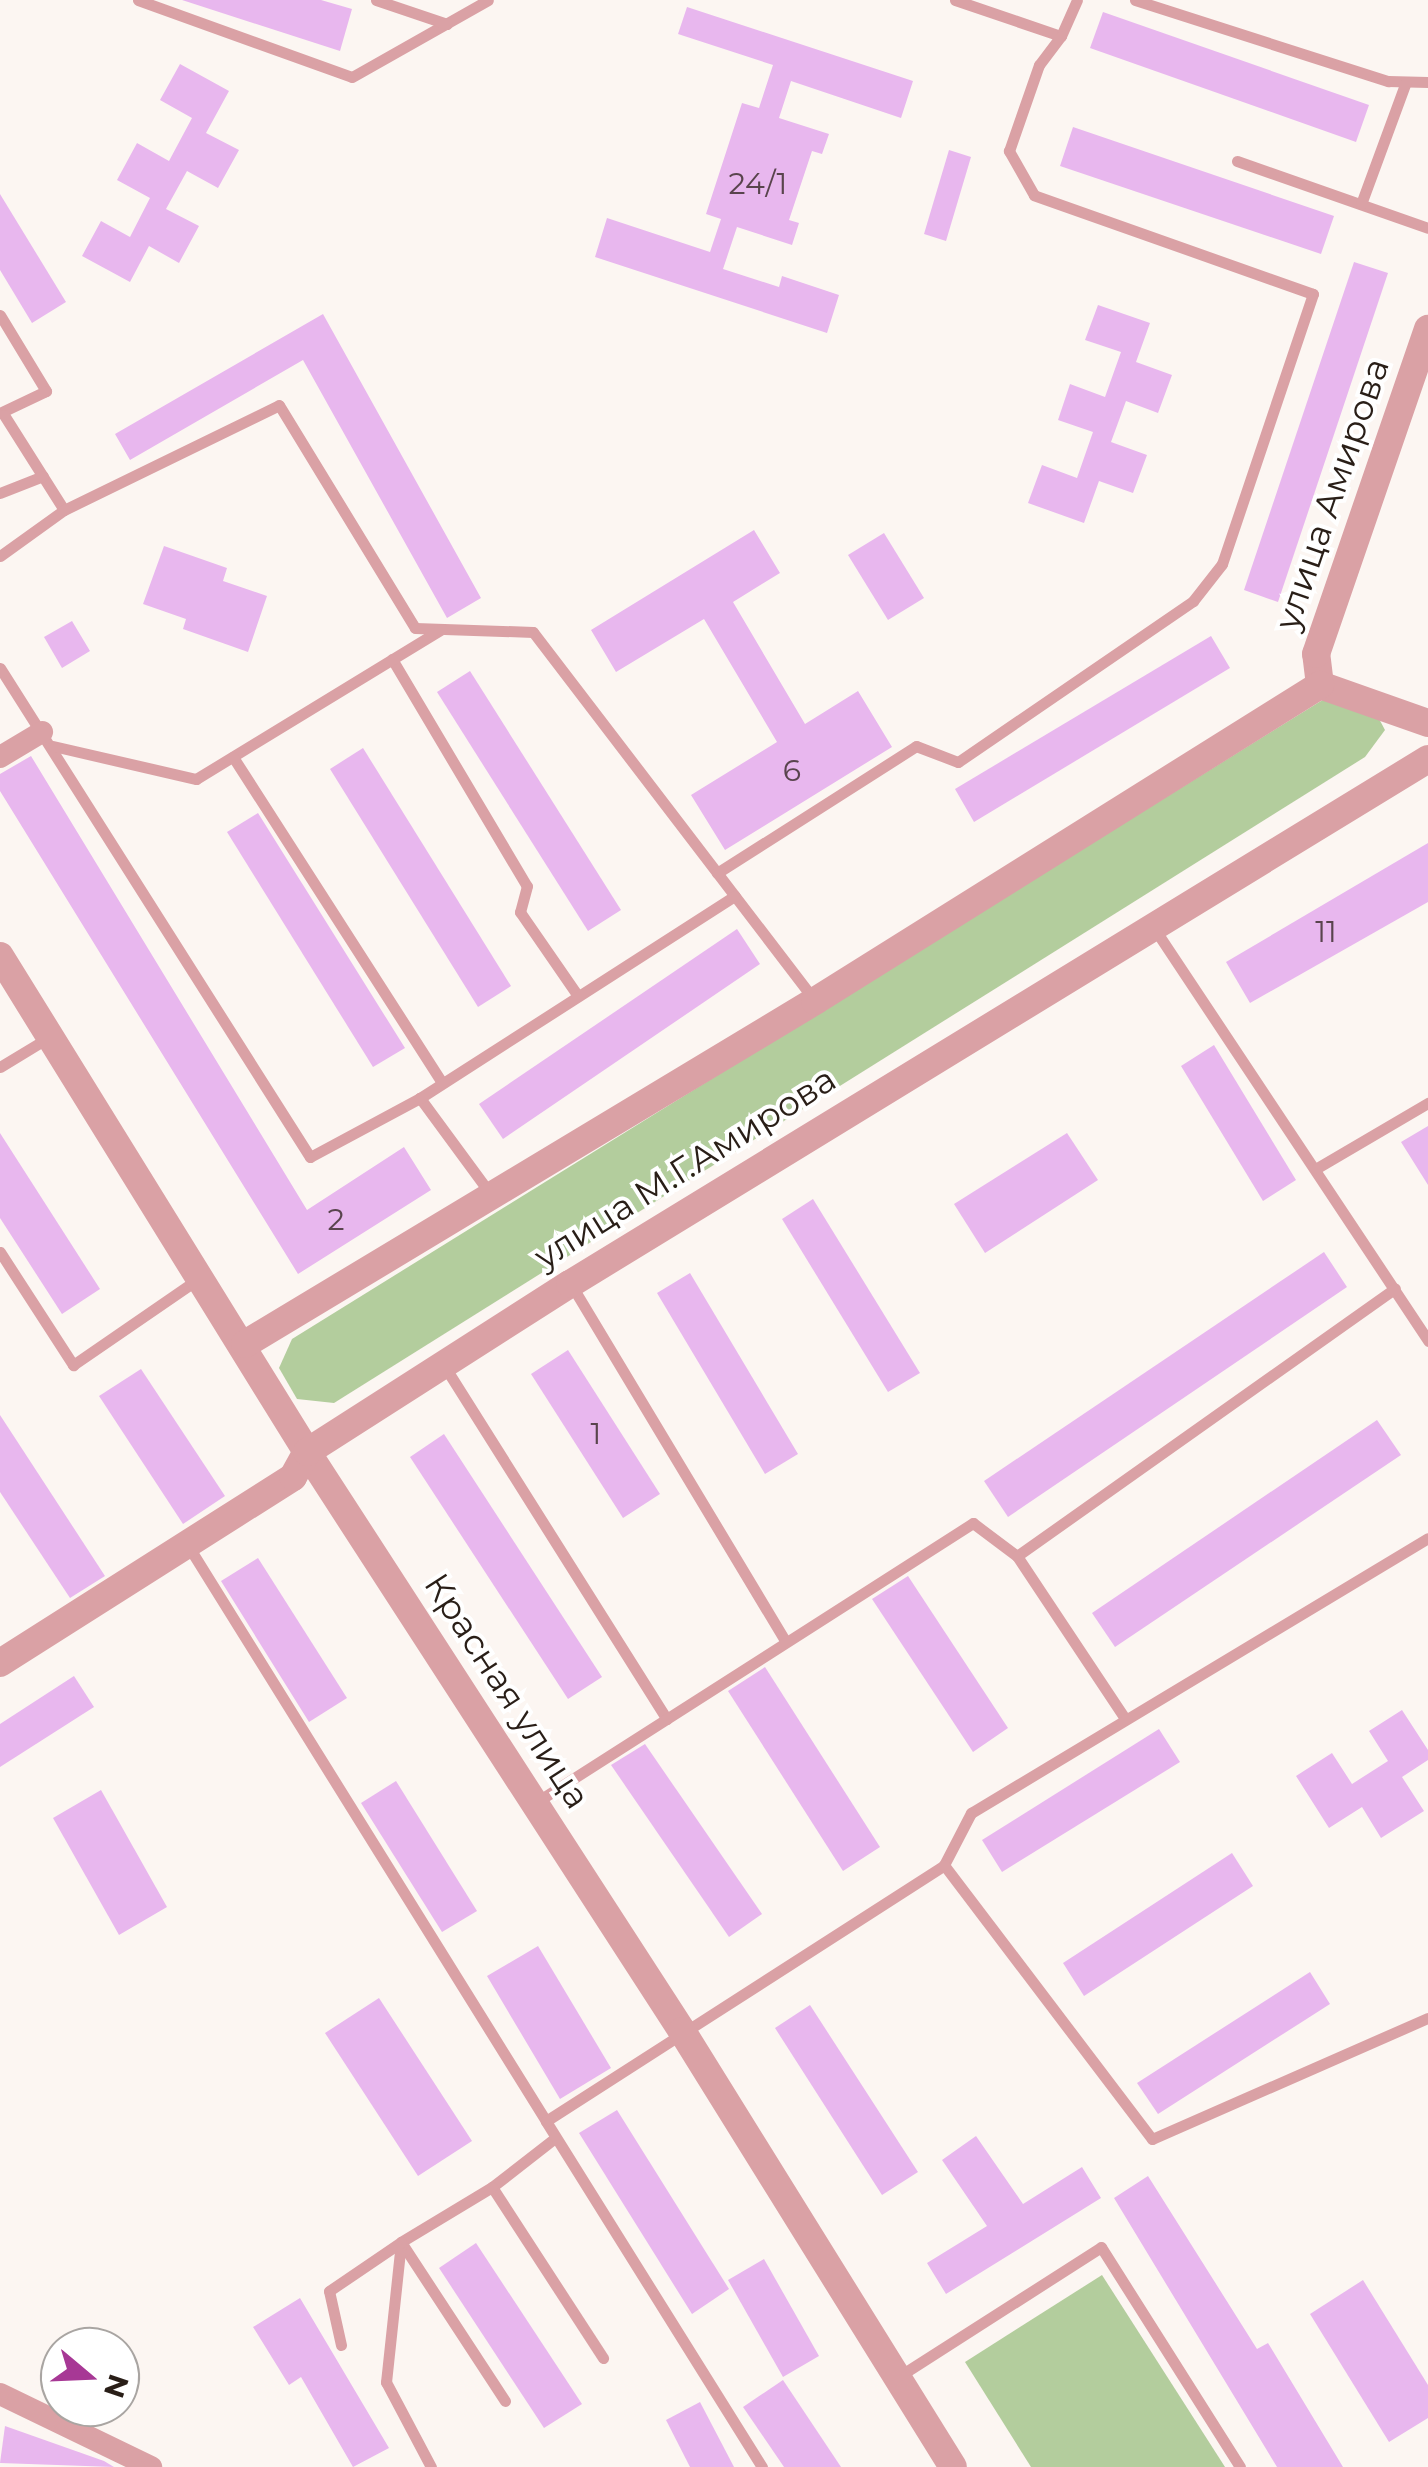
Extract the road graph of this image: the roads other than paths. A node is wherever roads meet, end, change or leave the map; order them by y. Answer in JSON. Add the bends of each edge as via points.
{"nodes":[{"id":1,"x":138,"y":0,"type":"edge"},
{"id":2,"x":376,"y":0,"type":"edge"},
{"id":3,"x":488,"y":0,"type":"edge"},
{"id":4,"x":955,"y":0,"type":"edge"},
{"id":5,"x":1077,"y":0,"type":"edge"},
{"id":6,"x":1135,"y":0,"type":"edge"},
{"id":7,"x":447,"y":24,"type":"junction"},
{"id":8,"x":1060,"y":36,"type":"junction"},
{"id":9,"x":1406,"y":82,"type":"junction"},
{"id":10,"x":1428,"y":82,"type":"edge"},
{"id":11,"x":1237,"y":160,"type":"dead end"},
{"id":12,"x":1361,"y":204,"type":"junction"},
{"id":13,"x":1428,"y":228,"type":"edge"},
{"id":14,"x":0,"y":315,"type":"edge"},
{"id":15,"x":1428,"y":329,"type":"edge"},
{"id":16,"x":2,"y":412,"type":"edge"},
{"id":17,"x":43,"y":476,"type":"junction"},
{"id":18,"x":0,"y":492,"type":"edge"},
{"id":19,"x":64,"y":510,"type":"junction"},
{"id":20,"x":0,"y":556,"type":"edge"},
{"id":21,"x":442,"y":629,"type":"junction"},
{"id":22,"x":392,"y":660,"type":"junction"},
{"id":23,"x":0,"y":668,"type":"edge"},
{"id":24,"x":1320,"y":685,"type":"junction"},
{"id":25,"x":1428,"y":723,"type":"edge"},
{"id":26,"x":48,"y":739,"type":"junction"},
{"id":27,"x":0,"y":756,"type":"edge"},
{"id":28,"x":233,"y":756,"type":"junction"},
{"id":29,"x":1428,"y":758,"type":"edge"},
{"id":30,"x":718,"y":874,"type":"junction"},
{"id":31,"x":735,"y":896,"type":"junction"},
{"id":32,"x":1150,"y":923,"type":"junction"},
{"id":33,"x":0,"y":956,"type":"edge"},
{"id":34,"x":578,"y":996,"type":"junction"},
{"id":35,"x":815,"y":1001,"type":"junction"},
{"id":36,"x":50,"y":1036,"type":"junction"},
{"id":37,"x":0,"y":1066,"type":"edge"},
{"id":38,"x":442,"y":1083,"type":"junction"},
{"id":39,"x":420,"y":1098,"type":"junction"},
{"id":40,"x":1428,"y":1103,"type":"edge"},
{"id":41,"x":1317,"y":1168,"type":"junction"},
{"id":42,"x":492,"y":1196,"type":"junction"},
{"id":43,"x":0,"y":1252,"type":"edge"},
{"id":44,"x":202,"y":1276,"type":"junction"},
{"id":45,"x":570,"y":1284,"type":"junction"},
{"id":46,"x":1395,"y":1288,"type":"junction"},
{"id":47,"x":1428,"y":1341,"type":"edge"},
{"id":48,"x":245,"y":1344,"type":"junction"},
{"id":49,"x":444,"y":1365,"type":"junction"},
{"id":50,"x":307,"y":1452,"type":"junction"},
{"id":51,"x":1428,"y":1538,"type":"edge"},
{"id":52,"x":187,"y":1544,"type":"junction"},
{"id":53,"x":1017,"y":1556,"type":"junction"},
{"id":54,"x":786,"y":1642,"type":"junction"},
{"id":55,"x":0,"y":1663,"type":"edge"},
{"id":56,"x":1124,"y":1717,"type":"junction"},
{"id":57,"x":667,"y":1719,"type":"junction"},
{"id":58,"x":535,"y":1803,"type":"junction"},
{"id":59,"x":944,"y":1865,"type":"junction"},
{"id":60,"x":1428,"y":2018,"type":"edge"},
{"id":61,"x":682,"y":2031,"type":"junction"},
{"id":62,"x":546,"y":2122,"type":"junction"},
{"id":63,"x":555,"y":2138,"type":"junction"},
{"id":64,"x":492,"y":2187,"type":"junction"},
{"id":65,"x":401,"y":2242,"type":"junction"},
{"id":66,"x":340,"y":2345,"type":"dead end"},
{"id":67,"x":602,"y":2358,"type":"dead end"},
{"id":68,"x":898,"y":2376,"type":"junction"},
{"id":69,"x":0,"y":2394,"type":"edge"},
{"id":70,"x":505,"y":2401,"type":"dead end"},
{"id":71,"x":150,"y":2467,"type":"edge"},
{"id":72,"x":431,"y":2467,"type":"edge"},
{"id":73,"x":762,"y":2467,"type":"edge"},
{"id":74,"x":953,"y":2467,"type":"edge"},
{"id":75,"x":1240,"y":2467,"type":"edge"}],
"edges":[{"from":1,"to":7,"type":"lane","via":[[352,78]]},
{"from":2,"to":7,"type":"lane"},
{"from":3,"to":7,"type":"lane"},
{"from":4,"to":8,"type":"lane"},
{"from":5,"to":8,"type":"lane"},
{"from":6,"to":9,"type":"lane"},
{"from":8,"to":30,"type":"lane","via":[[1039,65],[1009,151],[1034,195],[1313,294],[1222,564],[1194,601],[958,762],[916,746]]},
{"from":9,"to":10,"type":"lane"},
{"from":9,"to":12,"type":"lane"},
{"from":11,"to":12,"type":"lane"},
{"from":12,"to":13,"type":"lane"},
{"from":14,"to":16,"type":"lane","via":[[46,391]]},
{"from":15,"to":24,"type":"street","name":"улица Амирова","via":[[1316,654]]},
{"from":16,"to":17,"type":"lane"},
{"from":17,"to":18,"type":"lane"},
{"from":17,"to":19,"type":"lane"},
{"from":19,"to":20,"type":"lane"},
{"from":19,"to":21,"type":"lane","via":[[279,405],[415,628]]},
{"from":21,"to":22,"type":"lane"},
{"from":21,"to":30,"type":"lane","via":[[532,632]]},
{"from":22,"to":28,"type":"lane"},
{"from":22,"to":34,"type":"lane","via":[[527,886],[520,912]]},
{"from":23,"to":26,"type":"lane"},
{"from":24,"to":25,"type":"street"},
{"from":24,"to":35,"type":"street","name":"улица М.Г.Амирова"},
{"from":26,"to":27,"type":"street"},
{"from":26,"to":28,"type":"lane","via":[[196,779]]},
{"from":26,"to":39,"type":"lane","via":[[310,1157]]},
{"from":28,"to":38,"type":"lane"},
{"from":29,"to":32,"type":"street","name":"улица М.Г.Амирова"},
{"from":30,"to":31,"type":"lane"},
{"from":31,"to":34,"type":"lane"},
{"from":31,"to":35,"type":"lane"},
{"from":32,"to":41,"type":"lane"},
{"from":32,"to":45,"type":"street","name":"улица М.Г.Амирова"},
{"from":33,"to":36,"type":"street","name":"Красная улица"},
{"from":34,"to":38,"type":"lane"},
{"from":35,"to":42,"type":"street","name":"улица М.Г.Амирова"},
{"from":36,"to":37,"type":"lane"},
{"from":36,"to":44,"type":"street","name":"Красная улица"},
{"from":38,"to":39,"type":"lane"},
{"from":39,"to":42,"type":"lane"},
{"from":40,"to":41,"type":"lane"},
{"from":41,"to":46,"type":"lane"},
{"from":42,"to":48,"type":"street","name":"улица М.Г.Амирова"},
{"from":43,"to":44,"type":"lane","via":[[73,1365]]},
{"from":44,"to":48,"type":"street","name":"Красная улица"},
{"from":45,"to":49,"type":"street","name":"улица М.Г.Амирова"},
{"from":45,"to":54,"type":"lane"},
{"from":46,"to":47,"type":"lane"},
{"from":46,"to":53,"type":"lane"},
{"from":48,"to":50,"type":"street","name":"Красная улица"},
{"from":49,"to":50,"type":"street","name":"улица М.Г.Амирова"},
{"from":49,"to":57,"type":"lane"},
{"from":50,"to":52,"type":"street","name":"улица М.Г.Амирова","via":[[293,1477]]},
{"from":50,"to":58,"type":"street","name":"Красная улица"},
{"from":51,"to":56,"type":"lane"},
{"from":52,"to":55,"type":"street","name":"улица М.Г.Амирова"},
{"from":52,"to":62,"type":"lane"},
{"from":53,"to":54,"type":"lane","via":[[973,1523]]},
{"from":53,"to":56,"type":"lane"},
{"from":54,"to":57,"type":"lane"},
{"from":56,"to":59,"type":"lane","via":[[971,1814]]},
{"from":57,"to":58,"type":"lane"},
{"from":58,"to":61,"type":"street","name":"Красная улица"},
{"from":59,"to":60,"type":"lane","via":[[1152,2139]]},
{"from":59,"to":61,"type":"lane"},
{"from":61,"to":62,"type":"lane"},
{"from":61,"to":68,"type":"street","name":"Красная улица"},
{"from":62,"to":63,"type":"lane"},
{"from":63,"to":64,"type":"lane"},
{"from":63,"to":73,"type":"lane"},
{"from":64,"to":65,"type":"lane"},
{"from":64,"to":67,"type":"lane"},
{"from":65,"to":66,"type":"lane","via":[[329,2291]]},
{"from":65,"to":70,"type":"lane"},
{"from":65,"to":72,"type":"lane","via":[[386,2382]]},
{"from":68,"to":74,"type":"street","name":"Красная улица"},
{"from":68,"to":75,"type":"lane","via":[[1101,2247]]},
{"from":69,"to":71,"type":"street"}]}
